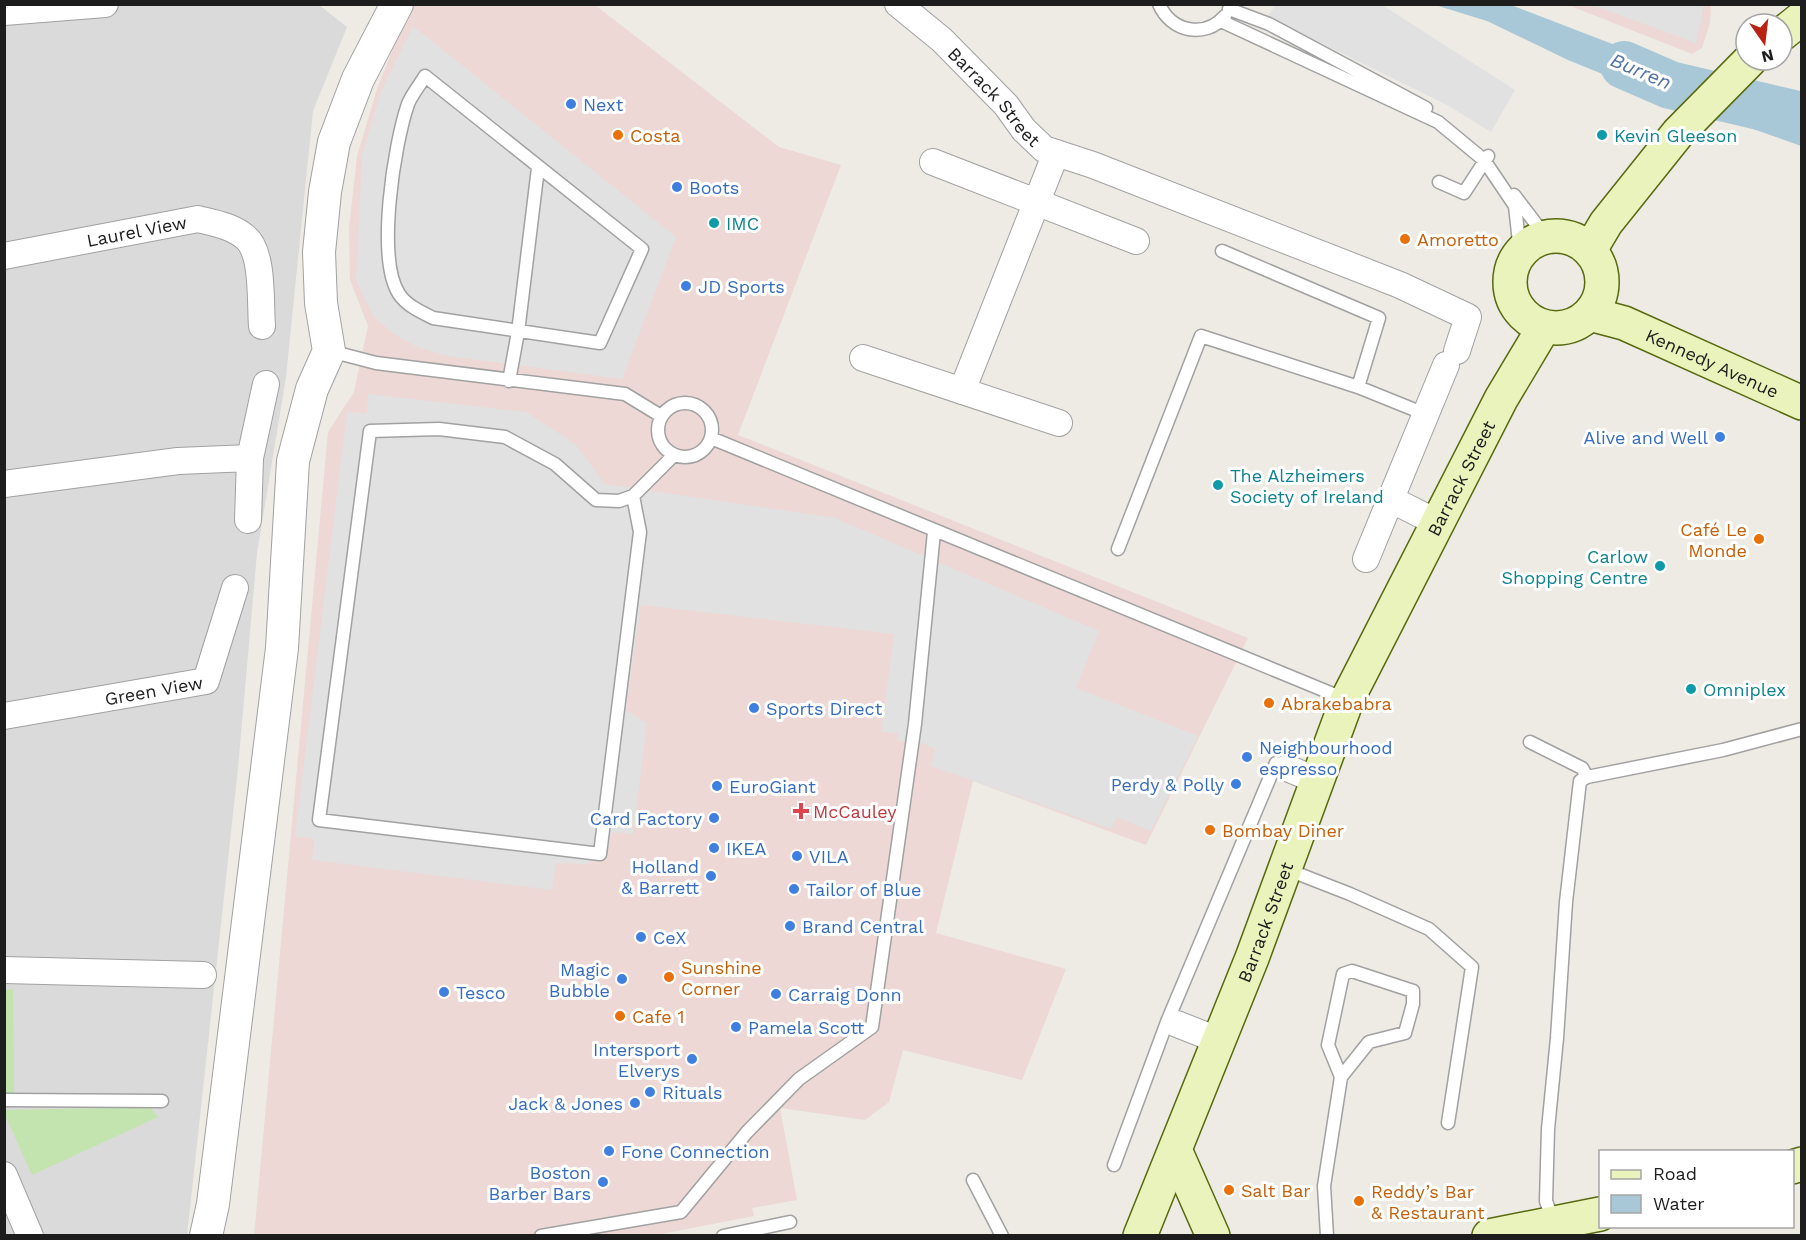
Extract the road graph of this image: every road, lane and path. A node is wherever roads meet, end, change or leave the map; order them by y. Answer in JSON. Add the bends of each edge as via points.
{"nodes":[{"id":1,"x":105,"y":4,"type":"edge"},
{"id":2,"x":397,"y":4,"type":"edge"},
{"id":3,"x":898,"y":4,"type":"edge"},
{"id":4,"x":1159,"y":4,"type":"edge"},
{"id":5,"x":1793,"y":4,"type":"edge"},
{"id":6,"x":1230,"y":7,"type":"edge"},
{"id":7,"x":4,"y":12,"type":"edge"},
{"id":8,"x":1802,"y":16,"type":"edge"},
{"id":9,"x":1221,"y":21,"type":"junction"},
{"id":10,"x":1738,"y":72,"type":"edge"},
{"id":11,"x":1056,"y":153,"type":"junction"},
{"id":12,"x":1486,"y":158,"type":"junction"},
{"id":13,"x":933,"y":162,"type":"dead end"},
{"id":14,"x":537,"y":168,"type":"junction"},
{"id":15,"x":1439,"y":182,"type":"dead end"},
{"id":16,"x":1035,"y":201,"type":"junction"},
{"id":17,"x":1566,"y":240,"type":"junction"},
{"id":18,"x":1136,"y":241,"type":"dead end"},
{"id":19,"x":1222,"y":251,"type":"dead end"},
{"id":20,"x":4,"y":256,"type":"edge"},
{"id":21,"x":1596,"y":301,"type":"junction"},
{"id":22,"x":1534,"y":322,"type":"junction"},
{"id":23,"x":262,"y":326,"type":"dead end"},
{"id":24,"x":518,"y":332,"type":"junction"},
{"id":25,"x":329,"y":351,"type":"junction"},
{"id":26,"x":863,"y":358,"type":"dead end"},
{"id":27,"x":509,"y":381,"type":"junction"},
{"id":28,"x":266,"y":384,"type":"dead end"},
{"id":29,"x":1358,"y":387,"type":"junction"},
{"id":30,"x":962,"y":391,"type":"junction"},
{"id":31,"x":1802,"y":403,"type":"edge"},
{"id":32,"x":1425,"y":414,"type":"junction"},
{"id":33,"x":661,"y":416,"type":"junction"},
{"id":34,"x":1059,"y":423,"type":"dead end"},
{"id":35,"x":711,"y":438,"type":"junction"},
{"id":36,"x":674,"y":455,"type":"junction"},
{"id":37,"x":250,"y":458,"type":"junction"},
{"id":38,"x":4,"y":484,"type":"edge"},
{"id":39,"x":633,"y":496,"type":"junction"},
{"id":40,"x":1390,"y":499,"type":"junction"},
{"id":41,"x":248,"y":520,"type":"dead end"},
{"id":42,"x":1438,"y":523,"type":"junction"},
{"id":43,"x":934,"y":532,"type":"junction"},
{"id":44,"x":1118,"y":549,"type":"dead end"},
{"id":45,"x":1366,"y":559,"type":"dead end"},
{"id":46,"x":235,"y":588,"type":"dead end"},
{"id":47,"x":1347,"y":700,"type":"junction"},
{"id":48,"x":4,"y":716,"type":"edge"},
{"id":49,"x":1802,"y":729,"type":"edge"},
{"id":50,"x":1530,"y":742,"type":"dead end"},
{"id":51,"x":1302,"y":774,"type":"junction"},
{"id":52,"x":1587,"y":777,"type":"junction"},
{"id":53,"x":1284,"y":868,"type":"junction"},
{"id":54,"x":4,"y":970,"type":"edge"},
{"id":55,"x":202,"y":975,"type":"dead end"},
{"id":56,"x":1172,"y":1023,"type":"junction"},
{"id":57,"x":1220,"y":1041,"type":"junction"},
{"id":58,"x":1341,"y":1077,"type":"junction"},
{"id":59,"x":4,"y":1100,"type":"edge"},
{"id":60,"x":162,"y":1101,"type":"dead end"},
{"id":61,"x":1448,"y":1123,"type":"dead end"},
{"id":62,"x":1176,"y":1152,"type":"junction"},
{"id":63,"x":1114,"y":1165,"type":"dead end"},
{"id":64,"x":4,"y":1175,"type":"edge"},
{"id":65,"x":973,"y":1180,"type":"dead end"},
{"id":66,"x":1599,"y":1214,"type":"edge"},
{"id":67,"x":790,"y":1222,"type":"dead end"},
{"id":68,"x":1555,"y":1232,"type":"edge"},
{"id":69,"x":30,"y":1236,"type":"edge"},
{"id":70,"x":206,"y":1236,"type":"edge"},
{"id":71,"x":541,"y":1236,"type":"edge"},
{"id":72,"x":723,"y":1236,"type":"edge"},
{"id":73,"x":1002,"y":1236,"type":"edge"},
{"id":74,"x":1140,"y":1236,"type":"edge"},
{"id":75,"x":1212,"y":1236,"type":"edge"},
{"id":76,"x":1328,"y":1236,"type":"edge"},
{"id":77,"x":1489,"y":1236,"type":"edge"}],
"edges":[{"from":1,"to":7,"type":"street"},
{"from":2,"to":25,"type":"street","via":[[358,79],[332,152],[319,252],[321,303]]},
{"from":3,"to":11,"type":"street","name":"Barrack Street","via":[[942,40],[1044,149]]},
{"from":4,"to":9,"type":"lane","via":[[1172,23],[1184,29],[1197,31]]},
{"from":5,"to":8,"type":"street"},
{"from":6,"to":9,"type":"lane"},
{"from":6,"to":12,"type":"lane","via":[[1442,116]]},
{"from":9,"to":12,"type":"lane","via":[[1438,122]]},
{"from":10,"to":17,"type":"main road"},
{"from":11,"to":16,"type":"street"},
{"from":11,"to":32,"type":"street","name":"Barrack Street","via":[[1400,285],[1468,317]]},
{"from":12,"to":15,"type":"lane","via":[[1464,193]]},
{"from":12,"to":17,"type":"lane"},
{"from":12,"to":17,"type":"lane","via":[[1515,206]]},
{"from":13,"to":16,"type":"street"},
{"from":14,"to":24,"type":"lane"},
{"from":14,"to":24,"type":"lane","via":[[642,249],[600,343]]},
{"from":14,"to":24,"type":"lane","via":[[425,76],[409,102],[393,159],[388,270],[399,295],[433,318]]},
{"from":16,"to":18,"type":"street"},
{"from":16,"to":30,"type":"street"},
{"from":17,"to":21,"type":"main road","via":[[1598,261]]},
{"from":17,"to":22,"type":"main road","via":[[1509,278],[1515,306]]},
{"from":19,"to":29,"type":"lane","via":[[1379,318]]},
{"from":20,"to":23,"type":"street","name":"Laurel View","via":[[198,219],[227,226],[246,237],[257,255]]},
{"from":21,"to":22,"type":"main road","via":[[1569,327]]},
{"from":21,"to":31,"type":"main road","name":"Kennedy Avenue","via":[[1624,323]]},
{"from":22,"to":42,"type":"main road","name":"Barrack Street","via":[[1526,357]]},
{"from":24,"to":27,"type":"lane"},
{"from":25,"to":27,"type":"lane","via":[[376,363]]},
{"from":25,"to":70,"type":"street","via":[[312,389],[293,461],[282,648]]},
{"from":26,"to":30,"type":"street"},
{"from":27,"to":33,"type":"lane","via":[[625,394]]},
{"from":28,"to":37,"type":"street"},
{"from":29,"to":32,"type":"lane"},
{"from":29,"to":44,"type":"lane","via":[[1201,336]]},
{"from":30,"to":34,"type":"street"},
{"from":32,"to":40,"type":"street"},
{"from":33,"to":35,"type":"lane","via":[[676,404],[696,405],[710,418]]},
{"from":33,"to":36,"type":"lane","via":[[661,443]]},
{"from":35,"to":36,"type":"lane","via":[[696,454]]},
{"from":35,"to":43,"type":"lane"},
{"from":36,"to":39,"type":"lane"},
{"from":37,"to":38,"type":"street","via":[[178,461]]},
{"from":37,"to":41,"type":"street"},
{"from":39,"to":39,"type":"lane","via":[[619,501],[596,500],[555,464],[505,436],[439,429],[370,430],[320,820],[600,854],[640,532]]},
{"from":40,"to":42,"type":"street"},
{"from":40,"to":45,"type":"street"},
{"from":42,"to":47,"type":"main road","name":"Barrack Street"},
{"from":43,"to":47,"type":"lane","via":[[979,547]]},
{"from":43,"to":71,"type":"lane","via":[[915,724],[872,1027],[799,1079],[747,1132],[681,1212]]},
{"from":46,"to":48,"type":"street","name":"Green View","via":[[206,681]]},
{"from":47,"to":51,"type":"main road","name":"Barrack Street"},
{"from":49,"to":52,"type":"lane","via":[[1723,750]]},
{"from":50,"to":52,"type":"lane","via":[[1582,768]]},
{"from":51,"to":53,"type":"main road","name":"Barrack Street"},
{"from":51,"to":56,"type":"lane","via":[[1276,763]]},
{"from":52,"to":68,"type":"lane","via":[[1580,781],[1567,891],[1548,1129],[1546,1201]]},
{"from":53,"to":57,"type":"main road","name":"Barrack Street"},
{"from":53,"to":61,"type":"lane","via":[[1429,929],[1472,967]]},
{"from":54,"to":55,"type":"street"},
{"from":56,"to":57,"type":"street"},
{"from":56,"to":63,"type":"lane"},
{"from":57,"to":62,"type":"main road","name":"Barrack Street"},
{"from":58,"to":58,"type":"lane","via":[[1328,1045],[1343,974],[1352,971],[1413,991],[1405,1034],[1369,1042]]},
{"from":58,"to":76,"type":"lane","via":[[1324,1186]]},
{"from":59,"to":60,"type":"lane"},
{"from":62,"to":74,"type":"main road","name":"Barrack Street"},
{"from":62,"to":75,"type":"main road"},
{"from":64,"to":69,"type":"street"},
{"from":65,"to":73,"type":"lane"},
{"from":66,"to":68,"type":"main road"},
{"from":67,"to":72,"type":"lane"},
{"from":68,"to":77,"type":"main road"}]}
